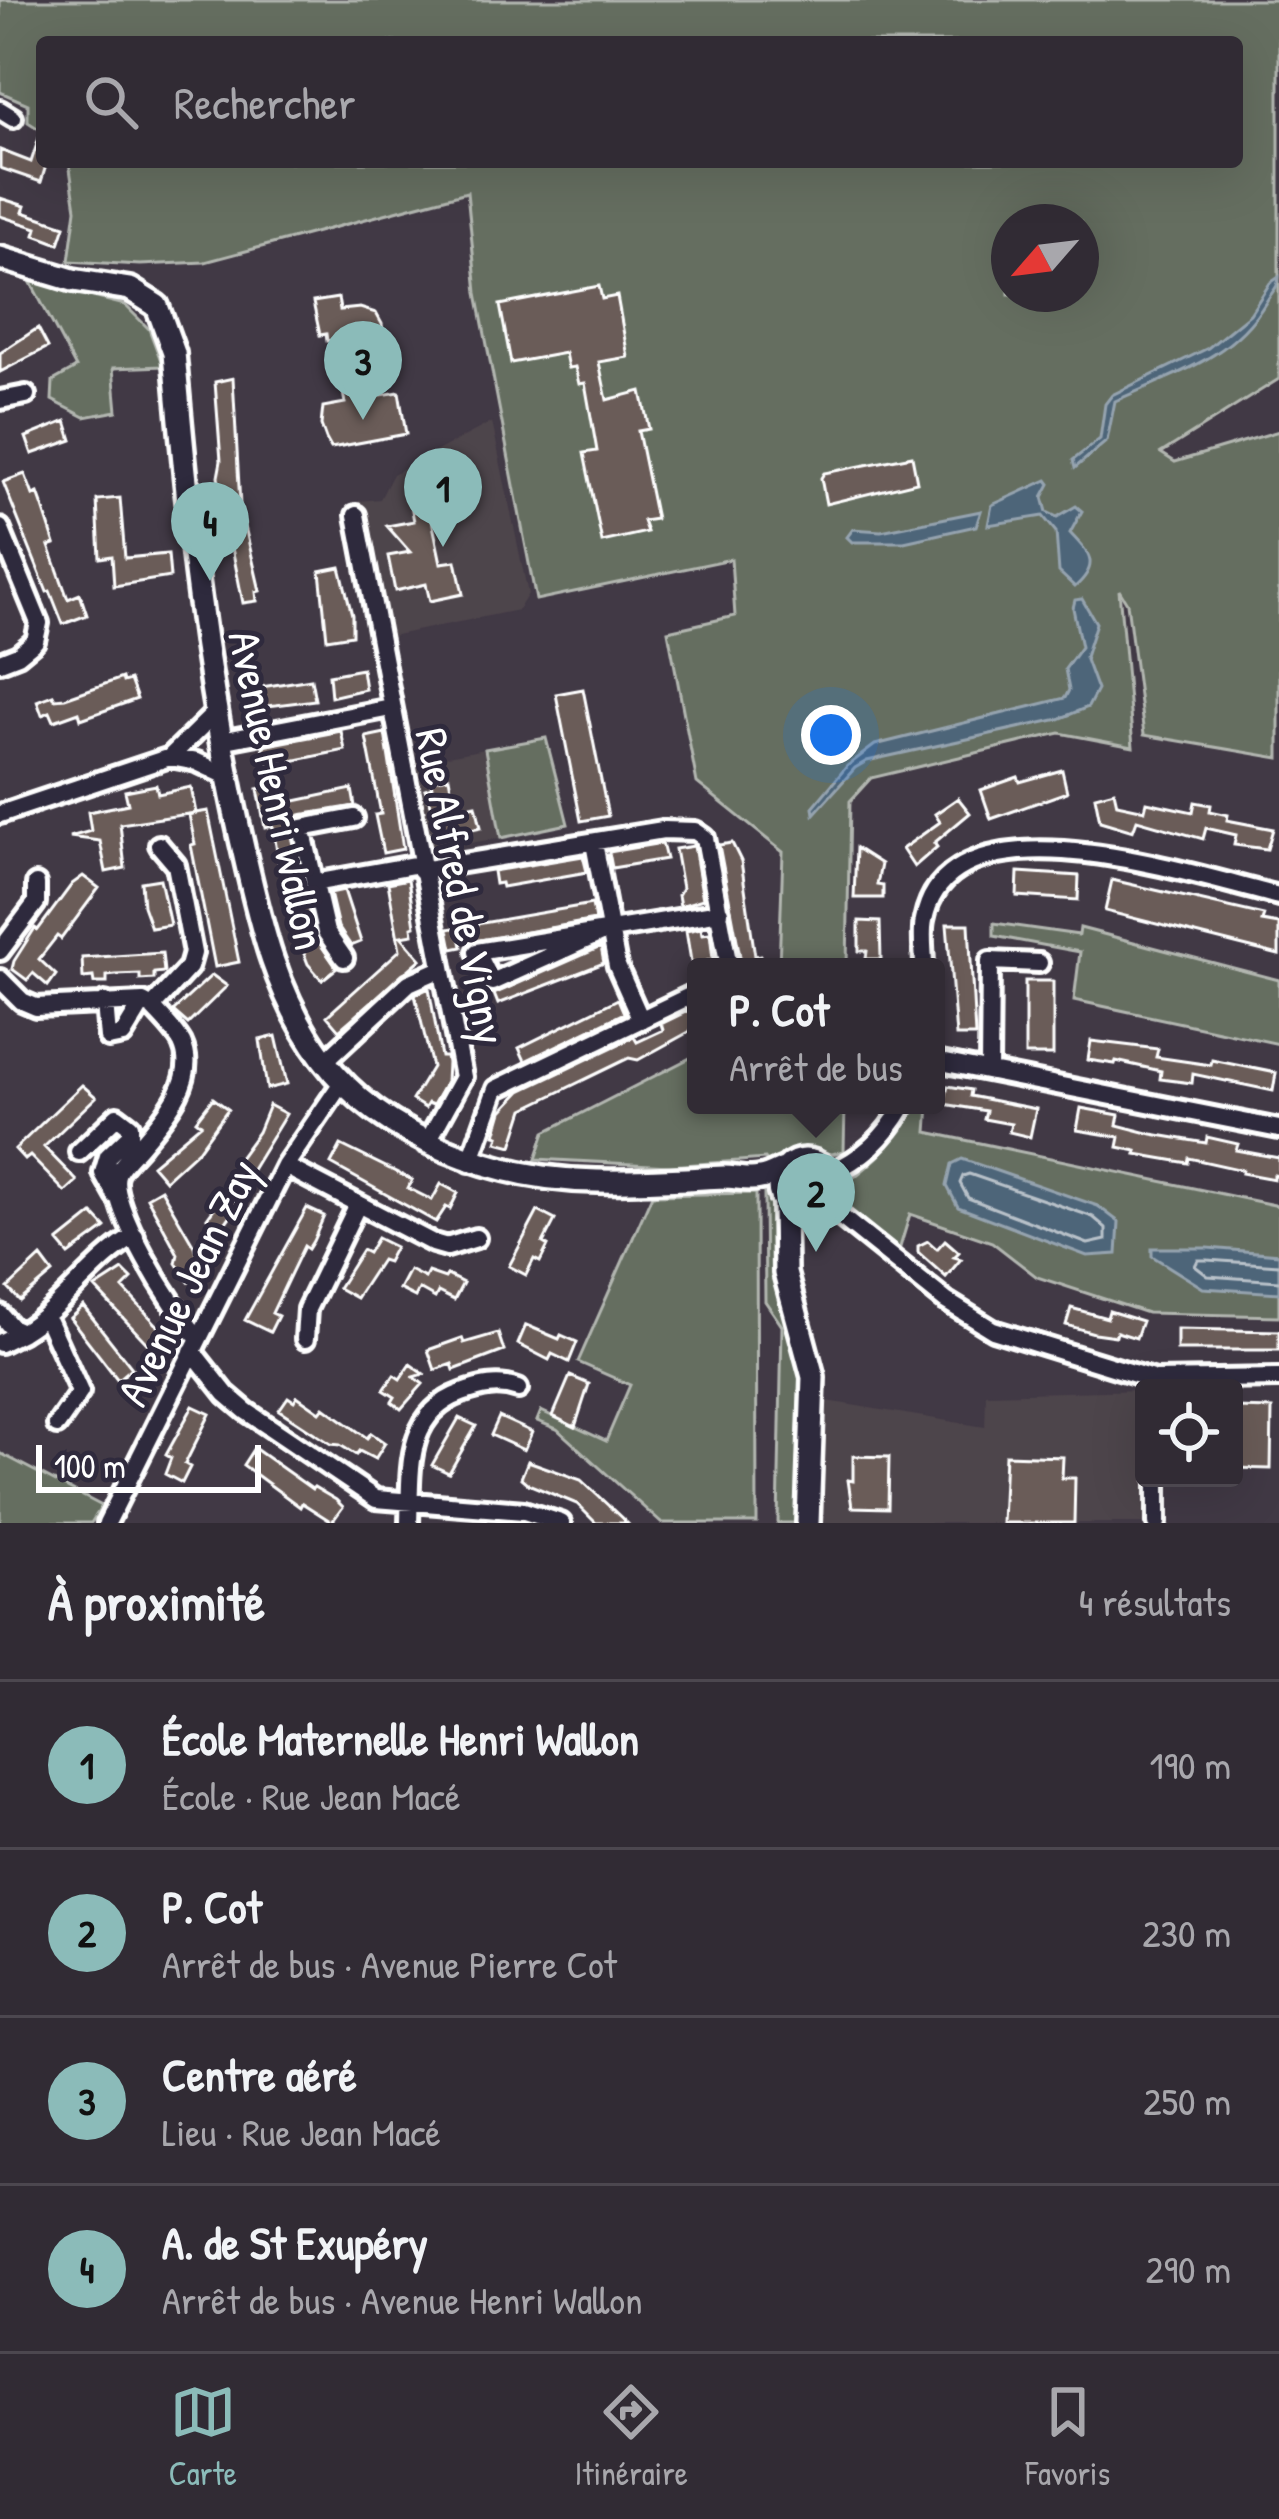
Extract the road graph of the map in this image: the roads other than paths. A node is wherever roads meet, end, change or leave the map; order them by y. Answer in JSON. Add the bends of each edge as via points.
{"nodes":[{"id":1,"x":0,"y":258,"type":"edge"},
{"id":2,"x":26,"y":395,"type":"dead end"},
{"id":3,"x":0,"y":400,"type":"edge"},
{"id":4,"x":356,"y":515,"type":"dead end"},
{"id":5,"x":0,"y":528,"type":"edge"},
{"id":6,"x":0,"y":662,"type":"edge"},
{"id":7,"x":391,"y":708,"type":"junction"},
{"id":8,"x":216,"y":712,"type":"junction"},
{"id":9,"x":220,"y":741,"type":"junction"},
{"id":10,"x":170,"y":757,"type":"junction"},
{"id":11,"x":227,"y":776,"type":"junction"},
{"id":12,"x":0,"y":814,"type":"edge"},
{"id":13,"x":354,"y":818,"type":"dead end"},
{"id":14,"x":594,"y":842,"type":"junction"},
{"id":15,"x":159,"y":845,"type":"dead end"},
{"id":16,"x":420,"y":867,"type":"junction"},
{"id":17,"x":314,"y":883,"type":"junction"},
{"id":18,"x":36,"y":884,"type":"dead end"},
{"id":19,"x":1279,"y":896,"type":"edge"},
{"id":20,"x":721,"y":912,"type":"junction"},
{"id":21,"x":610,"y":929,"type":"junction"},
{"id":22,"x":0,"y":951,"type":"edge"},
{"id":23,"x":344,"y":958,"type":"dead end"},
{"id":24,"x":728,"y":958,"type":"edge"},
{"id":25,"x":924,"y":958,"type":"edge"},
{"id":26,"x":1039,"y":963,"type":"dead end"},
{"id":27,"x":441,"y":969,"type":"junction"},
{"id":28,"x":0,"y":979,"type":"edge"},
{"id":29,"x":687,"y":997,"type":"edge"},
{"id":30,"x":104,"y":1002,"type":"junction"},
{"id":31,"x":147,"y":1004,"type":"junction"},
{"id":32,"x":641,"y":1020,"type":"junction"},
{"id":33,"x":324,"y":1062,"type":"junction"},
{"id":34,"x":945,"y":1063,"type":"edge"},
{"id":35,"x":989,"y":1071,"type":"junction"},
{"id":36,"x":463,"y":1076,"type":"junction"},
{"id":37,"x":343,"y":1081,"type":"junction"},
{"id":38,"x":496,"y":1089,"type":"junction"},
{"id":39,"x":899,"y":1114,"type":"edge"},
{"id":40,"x":1279,"y":1129,"type":"edge"},
{"id":41,"x":428,"y":1141,"type":"junction"},
{"id":42,"x":80,"y":1152,"type":"dead end"},
{"id":43,"x":470,"y":1162,"type":"junction"},
{"id":44,"x":285,"y":1166,"type":"junction"},
{"id":45,"x":786,"y":1168,"type":"junction"},
{"id":46,"x":828,"y":1174,"type":"junction"},
{"id":47,"x":758,"y":1179,"type":"junction"},
{"id":48,"x":116,"y":1196,"type":"junction"},
{"id":49,"x":782,"y":1199,"type":"junction"},
{"id":50,"x":358,"y":1204,"type":"junction"},
{"id":51,"x":817,"y":1208,"type":"junction"},
{"id":52,"x":135,"y":1236,"type":"junction"},
{"id":53,"x":476,"y":1238,"type":"dead end"},
{"id":54,"x":786,"y":1242,"type":"junction"},
{"id":55,"x":0,"y":1314,"type":"edge"},
{"id":56,"x":46,"y":1317,"type":"junction"},
{"id":57,"x":22,"y":1332,"type":"junction"},
{"id":58,"x":304,"y":1339,"type":"dead end"},
{"id":59,"x":0,"y":1343,"type":"edge"},
{"id":60,"x":195,"y":1344,"type":"junction"},
{"id":61,"x":1279,"y":1378,"type":"edge"},
{"id":62,"x":1140,"y":1379,"type":"edge"},
{"id":63,"x":1243,"y":1380,"type":"edge"},
{"id":64,"x":518,"y":1389,"type":"dead end"},
{"id":65,"x":57,"y":1425,"type":"dead end"},
{"id":66,"x":1157,"y":1487,"type":"edge"},
{"id":67,"x":409,"y":1514,"type":"edge"},
{"id":68,"x":107,"y":1523,"type":"edge"},
{"id":69,"x":561,"y":1523,"type":"edge"},
{"id":70,"x":808,"y":1523,"type":"edge"},
{"id":71,"x":1157,"y":1523,"type":"edge"}],
"edges":[{"from":1,"to":8,"type":"street","name":"Avenue Henri Wallon","via":[[130,289],[157,306],[174,352]]},
{"from":2,"to":3,"type":"street"},
{"from":4,"to":7,"type":"street","name":"Rue Alfred de Vigny"},
{"from":5,"to":6,"type":"street","via":[[39,623],[35,641]]},
{"from":7,"to":9,"type":"street"},
{"from":7,"to":16,"type":"street","name":"Rue Alfred de Vigny"},
{"from":8,"to":9,"type":"street","name":"Avenue Henri Wallon"},
{"from":8,"to":10,"type":"street"},
{"from":9,"to":11,"type":"street","name":"Avenue Henri Wallon"},
{"from":10,"to":11,"type":"street"},
{"from":10,"to":12,"type":"street"},
{"from":11,"to":33,"type":"street","name":"Avenue Henri Wallon","via":[[265,944],[281,990]]},
{"from":13,"to":17,"type":"street","via":[[302,828]]},
{"from":14,"to":16,"type":"street"},
{"from":14,"to":20,"type":"street","via":[[694,831],[705,838]]},
{"from":14,"to":21,"type":"street"},
{"from":15,"to":31,"type":"street","via":[[176,866],[193,953],[189,967]]},
{"from":16,"to":17,"type":"street"},
{"from":16,"to":27,"type":"street","name":"Rue Alfred de Vigny"},
{"from":17,"to":23,"type":"street","via":[[326,932]]},
{"from":18,"to":22,"type":"street","via":[[36,903]]},
{"from":19,"to":25,"type":"street","via":[[1094,854],[994,852],[969,861],[932,897]]},
{"from":20,"to":21,"type":"street"},
{"from":20,"to":24,"type":"street"},
{"from":21,"to":21,"type":"street","via":[[499,949],[477,952],[492,982]]},
{"from":21,"to":32,"type":"street"},
{"from":26,"to":35,"type":"street","via":[[990,961]]},
{"from":27,"to":33,"type":"street","via":[[409,983]]},
{"from":27,"to":36,"type":"street","name":"Rue Alfred de Vigny"},
{"from":28,"to":30,"type":"street","via":[[36,1006]]},
{"from":29,"to":32,"type":"street"},
{"from":30,"to":31,"type":"street"},
{"from":30,"to":31,"type":"street","via":[[108,1039],[123,1035]]},
{"from":31,"to":48,"type":"street","via":[[181,1040],[182,1082],[170,1110],[116,1174]]},
{"from":32,"to":38,"type":"street"},
{"from":33,"to":37,"type":"street","name":"Avenue Henri Wallon"},
{"from":34,"to":35,"type":"street"},
{"from":35,"to":40,"type":"street"},
{"from":36,"to":38,"type":"street"},
{"from":36,"to":41,"type":"street","name":"Rue Alfred de Vigny"},
{"from":37,"to":41,"type":"street","name":"Avenue Henri Wallon"},
{"from":37,"to":44,"type":"street","name":"Avenue Jean Zay"},
{"from":38,"to":43,"type":"street"},
{"from":39,"to":46,"type":"street","via":[[859,1160]]},
{"from":41,"to":43,"type":"street","name":"Avenue Henri Wallon"},
{"from":42,"to":48,"type":"street","via":[[117,1116],[130,1126],[103,1172]]},
{"from":43,"to":47,"type":"street","name":"Avenue Henri Wallon","via":[[576,1181]]},
{"from":44,"to":50,"type":"street"},
{"from":44,"to":60,"type":"street","name":"Avenue Jean Zay"},
{"from":45,"to":46,"type":"street","via":[[805,1160]]},
{"from":45,"to":47,"type":"street","name":"Avenue Henri Wallon"},
{"from":45,"to":49,"type":"street"},
{"from":46,"to":51,"type":"street","via":[[830,1192]]},
{"from":47,"to":49,"type":"street"},
{"from":48,"to":52,"type":"street"},
{"from":49,"to":51,"type":"street","via":[[795,1211]]},
{"from":49,"to":54,"type":"street"},
{"from":50,"to":53,"type":"street","via":[[447,1247]]},
{"from":50,"to":58,"type":"street","via":[[307,1309]]},
{"from":51,"to":54,"type":"street"},
{"from":51,"to":62,"type":"street","via":[[993,1330]]},
{"from":52,"to":56,"type":"street"},
{"from":52,"to":60,"type":"street"},
{"from":54,"to":70,"type":"street","via":[[785,1273],[813,1377]]},
{"from":55,"to":57,"type":"street"},
{"from":56,"to":57,"type":"street"},
{"from":56,"to":65,"type":"street","via":[[80,1392]]},
{"from":57,"to":59,"type":"street"},
{"from":60,"to":67,"type":"street","via":[[246,1411]]},
{"from":60,"to":68,"type":"street","name":"Avenue Jean Zay"},
{"from":61,"to":63,"type":"street"},
{"from":64,"to":67,"type":"street","via":[[479,1387],[441,1402],[423,1420]]},
{"from":66,"to":71,"type":"street"},
{"from":67,"to":69,"type":"street","via":[[524,1511]]}]}
